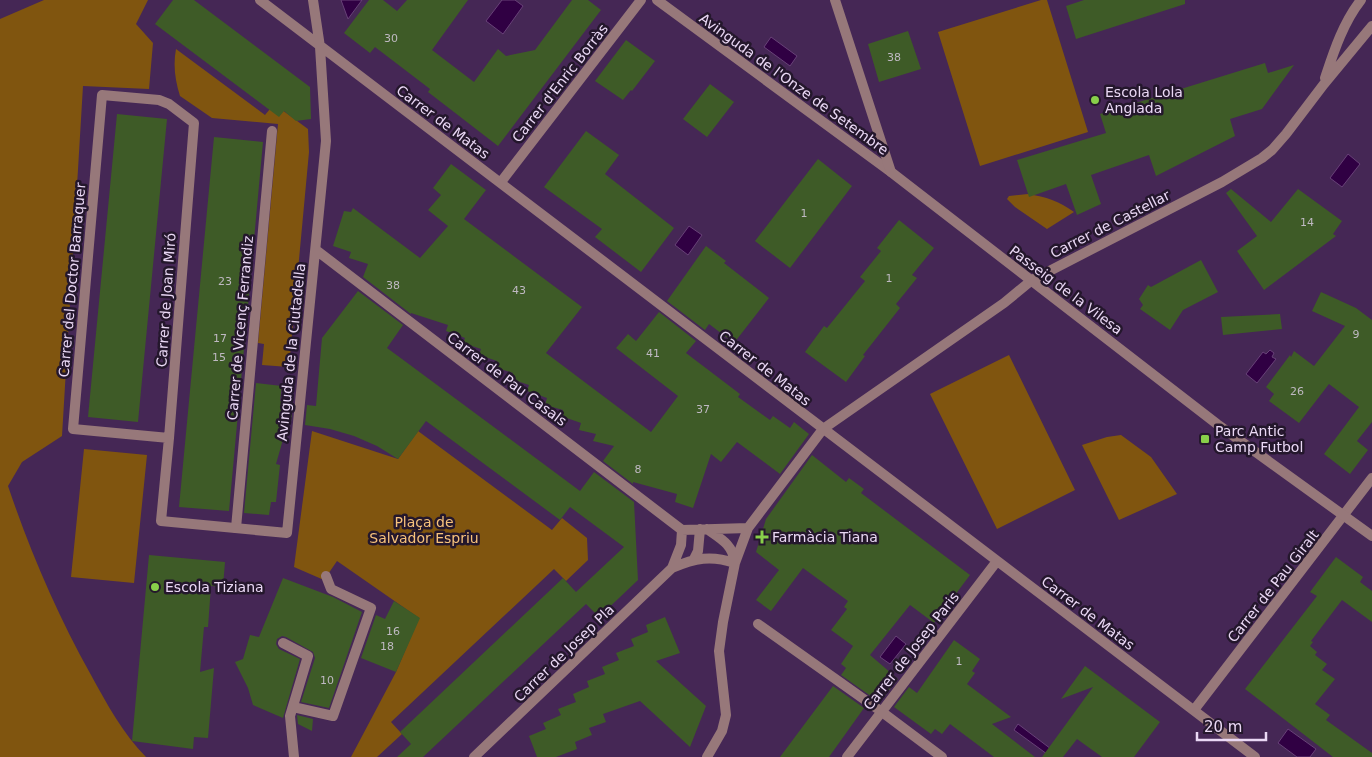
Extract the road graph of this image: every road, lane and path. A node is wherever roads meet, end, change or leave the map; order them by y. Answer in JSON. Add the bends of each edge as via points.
{"nodes":[{"id":1,"x":260,"y":0,"type":"edge"},
{"id":2,"x":313,"y":0,"type":"edge"},
{"id":3,"x":641,"y":0,"type":"edge"},
{"id":4,"x":657,"y":0,"type":"edge"},
{"id":5,"x":835,"y":0,"type":"edge"},
{"id":6,"x":1361,"y":0,"type":"edge"},
{"id":7,"x":1372,"y":26,"type":"edge"},
{"id":8,"x":320,"y":47,"type":"junction"},
{"id":9,"x":1324,"y":84,"type":"junction"},
{"id":10,"x":159,"y":100,"type":"joint"},
{"id":11,"x":272,"y":131,"type":"dead end"},
{"id":12,"x":891,"y":172,"type":"junction"},
{"id":13,"x":501,"y":182,"type":"junction"},
{"id":14,"x":316,"y":250,"type":"junction"},
{"id":15,"x":1032,"y":280,"type":"junction"},
{"id":16,"x":823,"y":429,"type":"junction"},
{"id":17,"x":169,"y":438,"type":"junction"},
{"id":18,"x":1372,"y":478,"type":"edge"},
{"id":19,"x":1345,"y":515,"type":"junction"},
{"id":20,"x":161,"y":521,"type":"joint"},
{"id":21,"x":236,"y":528,"type":"junction"},
{"id":22,"x":748,"y":528,"type":"junction"},
{"id":23,"x":704,"y":529,"type":"junction"},
{"id":24,"x":682,"y":530,"type":"junction"},
{"id":25,"x":1372,"y":536,"type":"edge"},
{"id":26,"x":694,"y":559,"type":"junction"},
{"id":27,"x":997,"y":561,"type":"junction"},
{"id":28,"x":735,"y":563,"type":"junction"},
{"id":29,"x":672,"y":568,"type":"junction"},
{"id":30,"x":326,"y":576,"type":"dead end"},
{"id":31,"x":758,"y":624,"type":"dead end"},
{"id":32,"x":283,"y":643,"type":"dead end"},
{"id":33,"x":293,"y":707,"type":"junction"},
{"id":34,"x":1194,"y":710,"type":"junction"},
{"id":35,"x":882,"y":712,"type":"junction"},
{"id":36,"x":294,"y":757,"type":"edge"},
{"id":37,"x":474,"y":757,"type":"edge"},
{"id":38,"x":707,"y":757,"type":"edge"},
{"id":39,"x":847,"y":757,"type":"edge"},
{"id":40,"x":942,"y":757,"type":"edge"},
{"id":41,"x":1255,"y":757,"type":"edge"}],
"edges":[{"from":1,"to":8,"type":"street","name":"Carrer de Matas"},
{"from":2,"to":8,"type":"street","name":"Avinguda de la Ciutadella"},
{"from":3,"to":13,"type":"street","name":"Carrer d'Enric Borràs"},
{"from":4,"to":12,"type":"street","name":"Avinguda de l'Onze de Setembre"},
{"from":5,"to":12,"type":"street"},
{"from":6,"to":9,"type":"street","name":"Carrer de Castellar","via":[[1336,42]]},
{"from":7,"to":9,"type":"street","name":"Carrer de Castellar"},
{"from":8,"to":13,"type":"street","name":"Carrer de Matas"},
{"from":8,"to":14,"type":"street","name":"Avinguda de la Ciutadella","via":[[326,141]]},
{"from":9,"to":15,"type":"street","name":"Carrer de Castellar","via":[[1272,150],[1250,166]]},
{"from":10,"to":17,"type":"street","name":"Carrer de Joan Miró","via":[[194,123]]},
{"from":10,"to":17,"type":"street","name":"Carrer del Doctor Barraquer","via":[[102,95],[73,429]]},
{"from":11,"to":21,"type":"street","name":"Carrer de Vicenç Ferrandiz"},
{"from":12,"to":15,"type":"street","name":"Passeig de la Vilesa"},
{"from":13,"to":16,"type":"street","name":"Carrer de Matas"},
{"from":14,"to":21,"type":"street","name":"Avinguda de la Ciutadella","via":[[287,533]]},
{"from":14,"to":24,"type":"street","name":"Carrer de Pau Casals"},
{"from":15,"to":16,"type":"street","name":"Carrer de Castellar"},
{"from":15,"to":19,"type":"street","name":"Passeig de la Vilesa","via":[[1218,424]]},
{"from":16,"to":22,"type":"street","name":"Carrer de Castellar"},
{"from":16,"to":27,"type":"street","name":"Carrer de Matas"},
{"from":17,"to":20,"type":"street","name":"Carrer de Joan Miró"},
{"from":18,"to":19,"type":"street","name":"Carrer de Pau Giralt"},
{"from":19,"to":25,"type":"street","name":"Passeig de la Vilesa"},
{"from":19,"to":34,"type":"street","name":"Carrer de Pau Giralt"},
{"from":20,"to":21,"type":"street","name":"Avinguda de la Ciutadella"},
{"from":22,"to":23,"type":"street"},
{"from":22,"to":28,"type":"street","name":"Carrer de Castellar"},
{"from":23,"to":24,"type":"street"},
{"from":23,"to":26,"type":"street"},
{"from":23,"to":28,"type":"street","via":[[729,545],[734,552]]},
{"from":24,"to":29,"type":"street","name":"Carrer de Josep Pla","via":[[681,545]]},
{"from":26,"to":28,"type":"street","name":"Carrer de Josep Pla"},
{"from":26,"to":29,"type":"street","name":"Carrer de Josep Pla"},
{"from":27,"to":34,"type":"street","name":"Carrer de Matas"},
{"from":27,"to":35,"type":"street","name":"Carrer de Josep Paris"},
{"from":28,"to":38,"type":"street","name":"Carrer de Castellar","via":[[719,651],[726,715],[722,731]]},
{"from":29,"to":37,"type":"street","name":"Carrer de Josep Pla"},
{"from":30,"to":33,"type":"street","via":[[331,589],[371,608],[334,716]]},
{"from":31,"to":35,"type":"street"},
{"from":32,"to":33,"type":"street","via":[[308,656]]},
{"from":33,"to":36,"type":"street","via":[[290,716]]},
{"from":34,"to":41,"type":"street","name":"Carrer de Matas"},
{"from":35,"to":39,"type":"street","name":"Carrer de Josep Paris"},
{"from":35,"to":40,"type":"street"}]}
